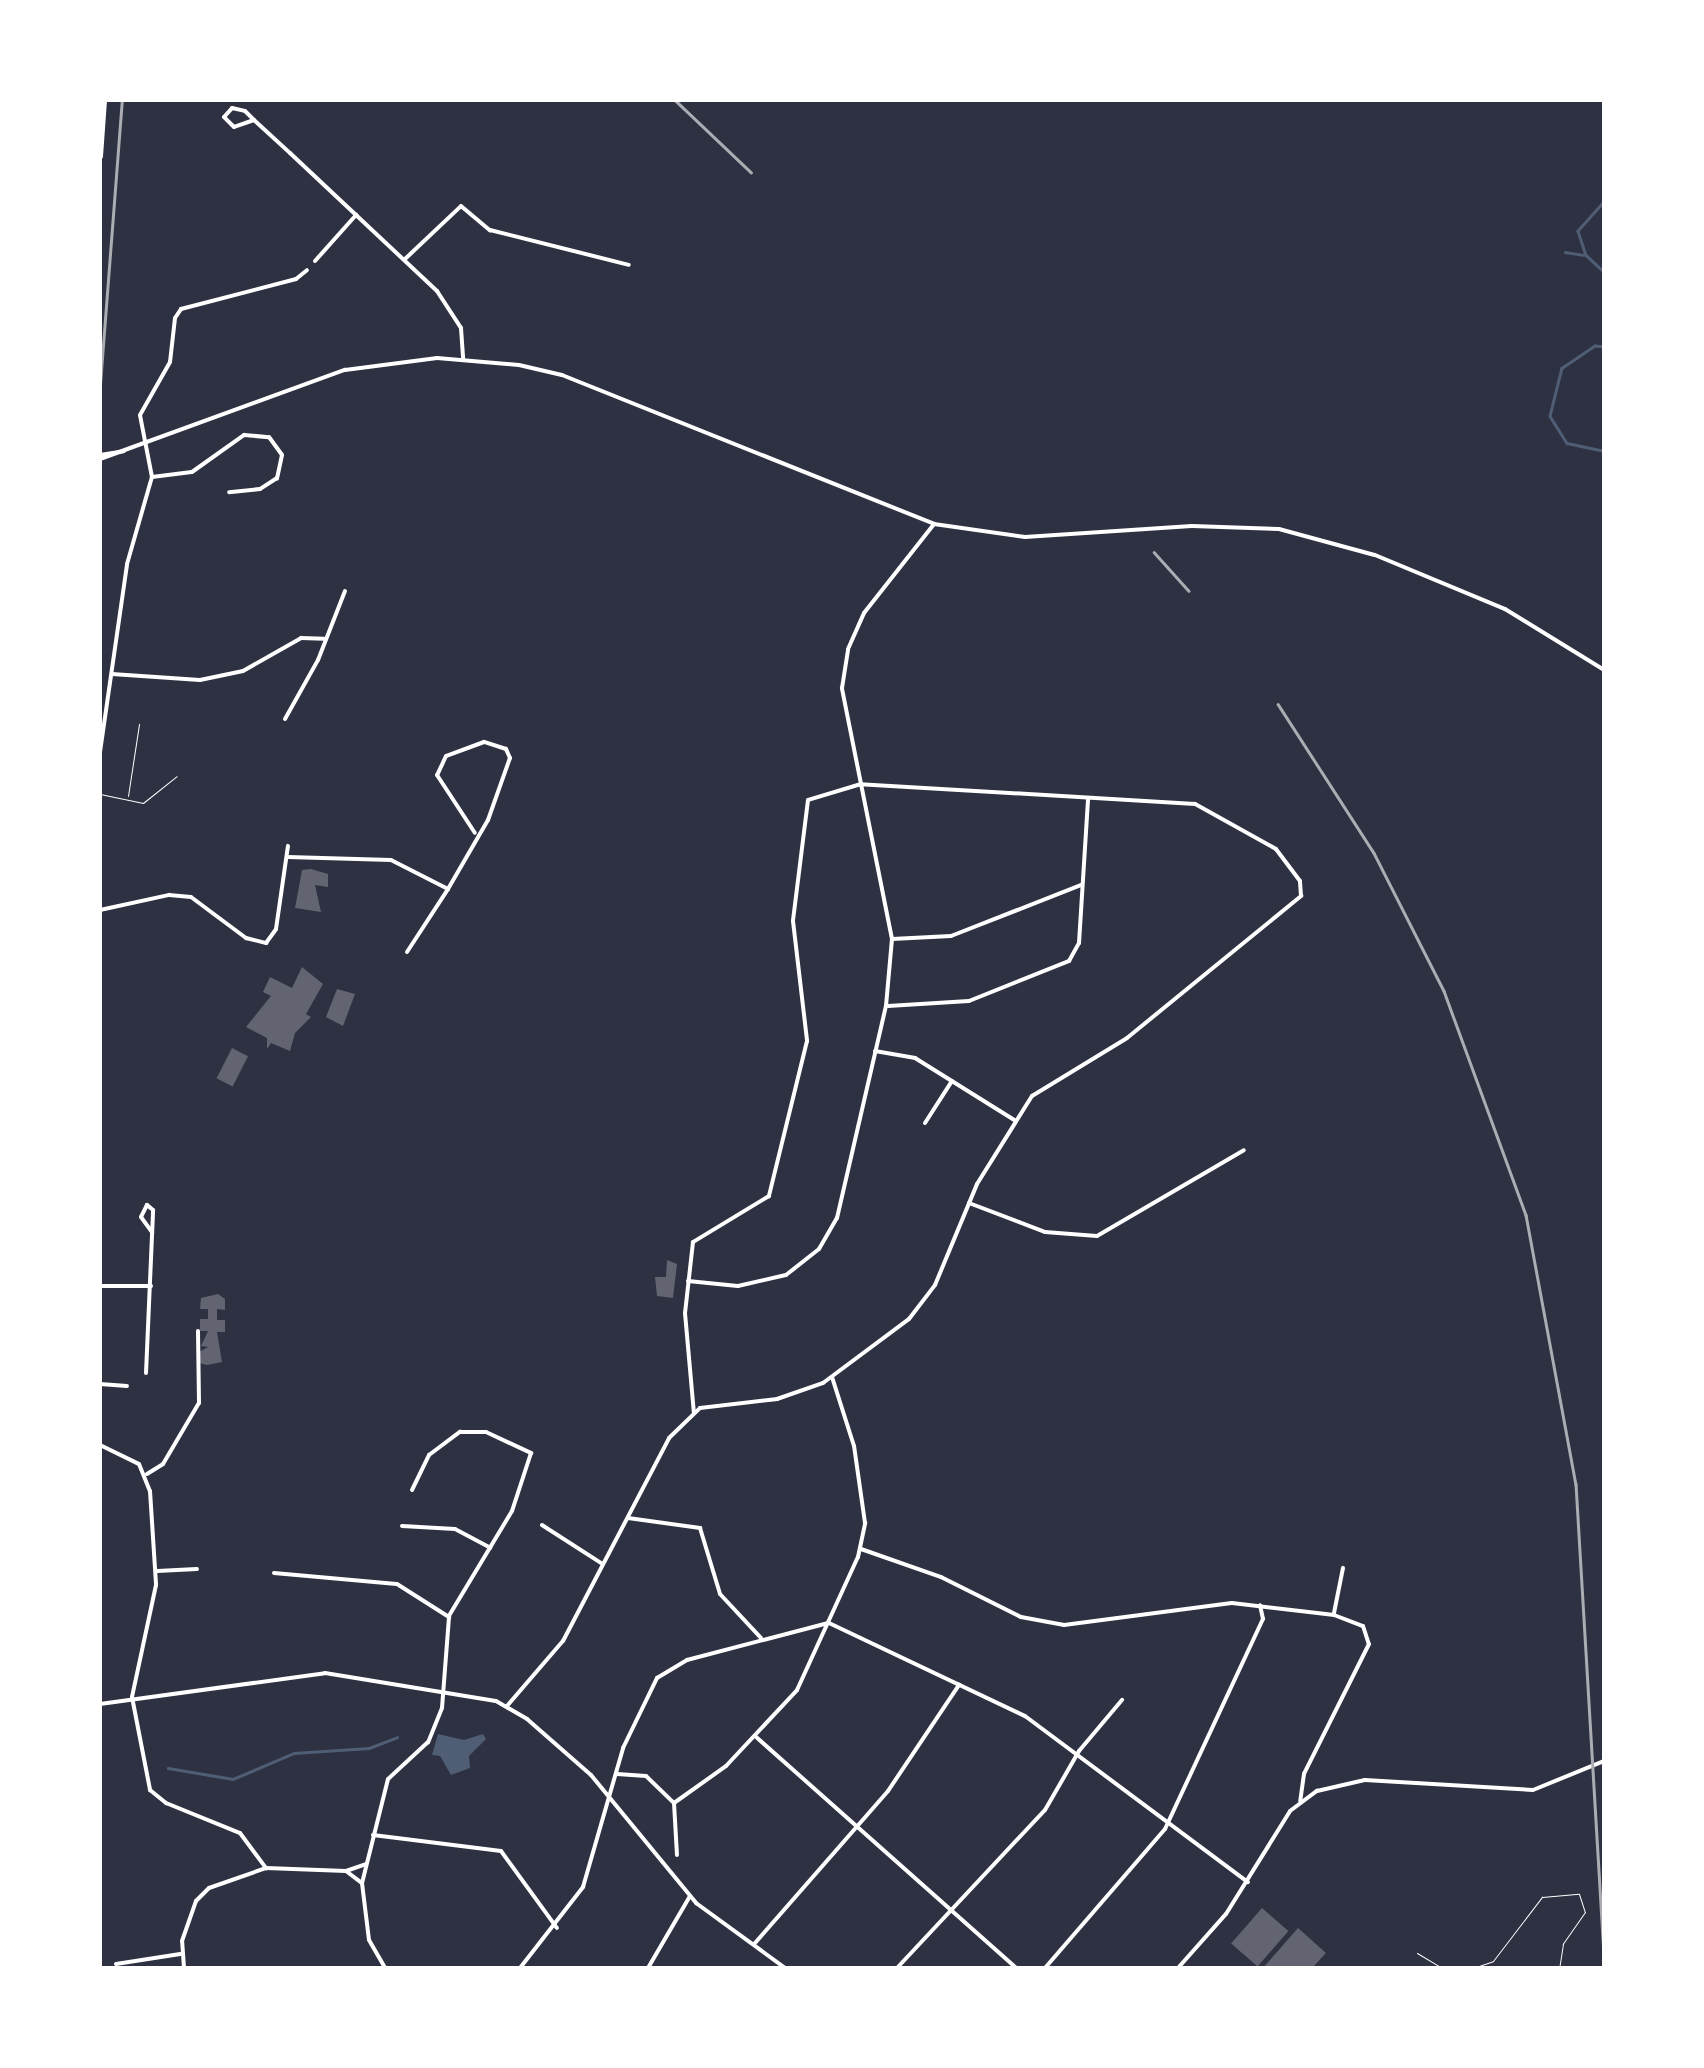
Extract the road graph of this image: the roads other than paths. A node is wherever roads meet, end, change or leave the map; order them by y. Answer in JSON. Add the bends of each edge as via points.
{"nodes":[{"id":1,"x":104,"y":100,"type":"edge"},
{"id":2,"x":254,"y":120,"type":"junction"},
{"id":3,"x":100,"y":156,"type":"edge"},
{"id":4,"x":356,"y":214,"type":"junction"},
{"id":5,"x":404,"y":260,"type":"junction"},
{"id":6,"x":314,"y":262,"type":"dead end"},
{"id":7,"x":629,"y":265,"type":"dead end"},
{"id":8,"x":307,"y":270,"type":"dead end"},
{"id":9,"x":463,"y":358,"type":"junction"},
{"id":10,"x":145,"y":444,"type":"junction"},
{"id":11,"x":100,"y":457,"type":"edge"},
{"id":12,"x":152,"y":477,"type":"junction"},
{"id":13,"x":229,"y":492,"type":"dead end"},
{"id":14,"x":934,"y":524,"type":"junction"},
{"id":15,"x":345,"y":592,"type":"dead end"},
{"id":16,"x":324,"y":639,"type":"junction"},
{"id":17,"x":1604,"y":670,"type":"edge"},
{"id":18,"x":112,"y":674,"type":"junction"},
{"id":19,"x":285,"y":719,"type":"dead end"},
{"id":20,"x":139,"y":724,"type":"dead end"},
{"id":21,"x":100,"y":752,"type":"edge"},
{"id":22,"x":177,"y":776,"type":"dead end"},
{"id":23,"x":861,"y":784,"type":"junction"},
{"id":24,"x":100,"y":794,"type":"edge"},
{"id":25,"x":1088,"y":798,"type":"junction"},
{"id":26,"x":128,"y":799,"type":"junction"},
{"id":27,"x":476,"y":832,"type":"junction"},
{"id":28,"x":288,"y":846,"type":"dead end"},
{"id":29,"x":288,"y":857,"type":"junction"},
{"id":30,"x":1081,"y":885,"type":"junction"},
{"id":31,"x":448,"y":889,"type":"junction"},
{"id":32,"x":100,"y":910,"type":"edge"},
{"id":33,"x":892,"y":938,"type":"junction"},
{"id":34,"x":406,"y":952,"type":"dead end"},
{"id":35,"x":886,"y":1006,"type":"junction"},
{"id":36,"x":875,"y":1051,"type":"junction"},
{"id":37,"x":952,"y":1081,"type":"junction"},
{"id":38,"x":1016,"y":1121,"type":"junction"},
{"id":39,"x":925,"y":1123,"type":"dead end"},
{"id":40,"x":1244,"y":1150,"type":"dead end"},
{"id":41,"x":968,"y":1203,"type":"junction"},
{"id":42,"x":152,"y":1232,"type":"junction"},
{"id":43,"x":686,"y":1280,"type":"junction"},
{"id":44,"x":100,"y":1286,"type":"edge"},
{"id":45,"x":151,"y":1286,"type":"junction"},
{"id":46,"x":198,"y":1331,"type":"dead end"},
{"id":47,"x":146,"y":1372,"type":"dead end"},
{"id":48,"x":832,"y":1377,"type":"junction"},
{"id":49,"x":100,"y":1384,"type":"edge"},
{"id":50,"x":127,"y":1386,"type":"dead end"},
{"id":51,"x":694,"y":1413,"type":"junction"},
{"id":52,"x":100,"y":1445,"type":"edge"},
{"id":53,"x":146,"y":1474,"type":"junction"},
{"id":54,"x":412,"y":1490,"type":"dead end"},
{"id":55,"x":628,"y":1518,"type":"junction"},
{"id":56,"x":542,"y":1525,"type":"dead end"},
{"id":57,"x":402,"y":1526,"type":"dead end"},
{"id":58,"x":490,"y":1548,"type":"junction"},
{"id":59,"x":861,"y":1550,"type":"junction"},
{"id":60,"x":601,"y":1563,"type":"junction"},
{"id":61,"x":198,"y":1568,"type":"dead end"},
{"id":62,"x":1344,"y":1568,"type":"dead end"},
{"id":63,"x":157,"y":1571,"type":"junction"},
{"id":64,"x":274,"y":1573,"type":"dead end"},
{"id":65,"x":1260,"y":1606,"type":"junction"},
{"id":66,"x":1334,"y":1614,"type":"junction"},
{"id":67,"x":449,"y":1617,"type":"junction"},
{"id":68,"x":828,"y":1622,"type":"junction"},
{"id":69,"x":763,"y":1639,"type":"junction"},
{"id":70,"x":960,"y":1684,"type":"junction"},
{"id":71,"x":443,"y":1694,"type":"junction"},
{"id":72,"x":132,"y":1697,"type":"junction"},
{"id":73,"x":1122,"y":1700,"type":"dead end"},
{"id":74,"x":100,"y":1704,"type":"edge"},
{"id":75,"x":507,"y":1706,"type":"junction"},
{"id":76,"x":755,"y":1736,"type":"junction"},
{"id":77,"x":1079,"y":1750,"type":"junction"},
{"id":78,"x":1604,"y":1762,"type":"edge"},
{"id":79,"x":617,"y":1774,"type":"junction"},
{"id":80,"x":611,"y":1798,"type":"junction"},
{"id":81,"x":1300,"y":1802,"type":"junction"},
{"id":82,"x":674,"y":1803,"type":"junction"},
{"id":83,"x":1170,"y":1821,"type":"junction"},
{"id":84,"x":858,"y":1827,"type":"junction"},
{"id":85,"x":372,"y":1835,"type":"junction"},
{"id":86,"x":678,"y":1855,"type":"dead end"},
{"id":87,"x":366,"y":1864,"type":"junction"},
{"id":88,"x":266,"y":1868,"type":"junction"},
{"id":89,"x":346,"y":1871,"type":"junction"},
{"id":90,"x":1248,"y":1882,"type":"junction"},
{"id":91,"x":362,"y":1883,"type":"junction"},
{"id":92,"x":690,"y":1896,"type":"junction"},
{"id":93,"x":951,"y":1910,"type":"junction"},
{"id":94,"x":557,"y":1928,"type":"junction"},
{"id":95,"x":755,"y":1943,"type":"junction"},
{"id":96,"x":180,"y":1954,"type":"junction"},
{"id":97,"x":116,"y":1964,"type":"dead end"},
{"id":98,"x":184,"y":1968,"type":"edge"},
{"id":99,"x":385,"y":1968,"type":"edge"},
{"id":100,"x":520,"y":1968,"type":"edge"},
{"id":101,"x":648,"y":1968,"type":"edge"},
{"id":102,"x":785,"y":1968,"type":"edge"},
{"id":103,"x":897,"y":1968,"type":"edge"},
{"id":104,"x":1016,"y":1968,"type":"edge"},
{"id":105,"x":1046,"y":1968,"type":"edge"},
{"id":106,"x":1178,"y":1968,"type":"edge"}],
"edges":[{"from":1,"to":3,"type":"main road"},
{"from":2,"to":2,"type":"street","via":[[238,108],[224,117],[234,128]]},
{"from":2,"to":4,"type":"street"},
{"from":4,"to":5,"type":"street"},
{"from":4,"to":6,"type":"street"},
{"from":5,"to":7,"type":"street","via":[[461,206],[490,230]]},
{"from":5,"to":9,"type":"street","via":[[451,308],[465,343]]},
{"from":8,"to":10,"type":"street","via":[[177,313],[170,362],[140,416]]},
{"from":9,"to":10,"type":"street","via":[[345,370]]},
{"from":9,"to":14,"type":"street","via":[[562,375]]},
{"from":10,"to":11,"type":"street"},
{"from":10,"to":12,"type":"street"},
{"from":12,"to":13,"type":"street","via":[[192,472],[244,435],[269,437],[282,455],[277,478],[260,490]]},
{"from":12,"to":18,"type":"street","via":[[128,564]]},
{"from":14,"to":17,"type":"street","via":[[1026,537],[1192,526],[1280,529],[1375,554],[1505,609]]},
{"from":14,"to":23,"type":"street","via":[[864,613],[848,649],[842,688]]},
{"from":15,"to":16,"type":"street"},
{"from":16,"to":18,"type":"street","via":[[301,638],[243,671],[200,680]]},
{"from":16,"to":19,"type":"street"},
{"from":18,"to":21,"type":"street"},
{"from":20,"to":26,"type":"lane"},
{"from":22,"to":26,"type":"lane","via":[[150,801]]},
{"from":23,"to":25,"type":"street"},
{"from":23,"to":33,"type":"street"},
{"from":23,"to":43,"type":"street","via":[[817,794],[806,805],[793,927],[808,1042],[775,1186],[759,1204],[692,1242]]},
{"from":24,"to":26,"type":"lane"},
{"from":25,"to":30,"type":"street"},
{"from":25,"to":38,"type":"street","via":[[1207,806],[1276,849],[1303,888],[1299,899],[1127,1038],[1040,1088]]},
{"from":27,"to":27,"type":"street","via":[[488,820],[510,758],[506,749],[484,742],[446,756],[437,775]]},
{"from":27,"to":31,"type":"street"},
{"from":28,"to":29,"type":"street"},
{"from":29,"to":31,"type":"street","via":[[391,860]]},
{"from":29,"to":32,"type":"street","via":[[276,930],[266,943],[246,938],[191,897],[169,895]]},
{"from":30,"to":33,"type":"street","via":[[952,936]]},
{"from":30,"to":35,"type":"street","via":[[1079,943],[1068,961],[969,1001]]},
{"from":31,"to":34,"type":"street"},
{"from":33,"to":35,"type":"street"},
{"from":35,"to":36,"type":"street"},
{"from":36,"to":37,"type":"street","via":[[915,1058]]},
{"from":36,"to":43,"type":"street","via":[[837,1218],[819,1249],[786,1275],[758,1283]]},
{"from":37,"to":38,"type":"street"},
{"from":37,"to":39,"type":"street"},
{"from":38,"to":41,"type":"street"},
{"from":40,"to":41,"type":"street","via":[[1097,1236],[1045,1232]]},
{"from":41,"to":48,"type":"street","via":[[918,1310]]},
{"from":42,"to":42,"type":"street","via":[[141,1217],[148,1205],[152,1207]]},
{"from":42,"to":45,"type":"street"},
{"from":43,"to":51,"type":"street","via":[[687,1387]]},
{"from":44,"to":45,"type":"street"},
{"from":45,"to":47,"type":"street"},
{"from":46,"to":53,"type":"street","via":[[200,1404],[162,1464]]},
{"from":48,"to":51,"type":"street","via":[[777,1399],[728,1400]]},
{"from":48,"to":59,"type":"street","via":[[854,1446],[865,1523]]},
{"from":49,"to":50,"type":"street"},
{"from":51,"to":55,"type":"street","via":[[651,1463]]},
{"from":52,"to":53,"type":"street"},
{"from":53,"to":63,"type":"street"},
{"from":54,"to":58,"type":"street","via":[[429,1455],[460,1432],[486,1432],[528,1450],[520,1491]]},
{"from":55,"to":60,"type":"street"},
{"from":55,"to":69,"type":"street","via":[[700,1528],[720,1594]]},
{"from":56,"to":60,"type":"street"},
{"from":57,"to":58,"type":"street","via":[[455,1528]]},
{"from":58,"to":67,"type":"street"},
{"from":59,"to":65,"type":"street","via":[[941,1577],[1022,1618],[1064,1626],[1211,1604]]},
{"from":59,"to":68,"type":"street"},
{"from":60,"to":75,"type":"street","via":[[563,1642]]},
{"from":61,"to":63,"type":"street"},
{"from":62,"to":66,"type":"street"},
{"from":63,"to":72,"type":"street"},
{"from":64,"to":67,"type":"street","via":[[397,1584]]},
{"from":65,"to":66,"type":"street"},
{"from":65,"to":83,"type":"street","via":[[1263,1619]]},
{"from":66,"to":81,"type":"street","via":[[1366,1627],[1369,1644],[1304,1774]]},
{"from":67,"to":71,"type":"street"},
{"from":68,"to":69,"type":"street"},
{"from":68,"to":70,"type":"street"},
{"from":68,"to":76,"type":"street","via":[[797,1690]]},
{"from":69,"to":79,"type":"street","via":[[664,1671],[630,1729]]},
{"from":70,"to":77,"type":"street"},
{"from":70,"to":84,"type":"street","via":[[921,1748]]},
{"from":71,"to":72,"type":"street","via":[[325,1672]]},
{"from":71,"to":75,"type":"street"},
{"from":71,"to":85,"type":"street","via":[[428,1742],[388,1779]]},
{"from":72,"to":74,"type":"street"},
{"from":72,"to":88,"type":"street","via":[[153,1794],[240,1832]]},
{"from":73,"to":77,"type":"street"},
{"from":75,"to":80,"type":"street"},
{"from":76,"to":82,"type":"street"},
{"from":76,"to":84,"type":"street"},
{"from":77,"to":83,"type":"street"},
{"from":77,"to":93,"type":"street","via":[[1052,1801]]},
{"from":78,"to":81,"type":"street","via":[[1533,1790],[1366,1780],[1339,1782]]},
{"from":79,"to":80,"type":"street"},
{"from":79,"to":82,"type":"street","via":[[646,1776]]},
{"from":80,"to":92,"type":"street"},
{"from":80,"to":94,"type":"street","via":[[583,1887]]},
{"from":81,"to":90,"type":"street"},
{"from":82,"to":86,"type":"street"},
{"from":83,"to":90,"type":"street"},
{"from":83,"to":105,"type":"street"},
{"from":84,"to":93,"type":"street"},
{"from":84,"to":95,"type":"street"},
{"from":85,"to":87,"type":"street"},
{"from":85,"to":94,"type":"street","via":[[501,1851]]},
{"from":87,"to":89,"type":"street"},
{"from":87,"to":91,"type":"street"},
{"from":88,"to":89,"type":"street"},
{"from":88,"to":96,"type":"street","via":[[200,1896]]},
{"from":89,"to":91,"type":"street"},
{"from":90,"to":106,"type":"street"},
{"from":91,"to":99,"type":"street","via":[[369,1940]]},
{"from":92,"to":95,"type":"street"},
{"from":92,"to":101,"type":"street"},
{"from":93,"to":103,"type":"street"},
{"from":93,"to":104,"type":"street"},
{"from":94,"to":100,"type":"street"},
{"from":95,"to":102,"type":"street"},
{"from":96,"to":97,"type":"street"},
{"from":96,"to":98,"type":"street"}]}
